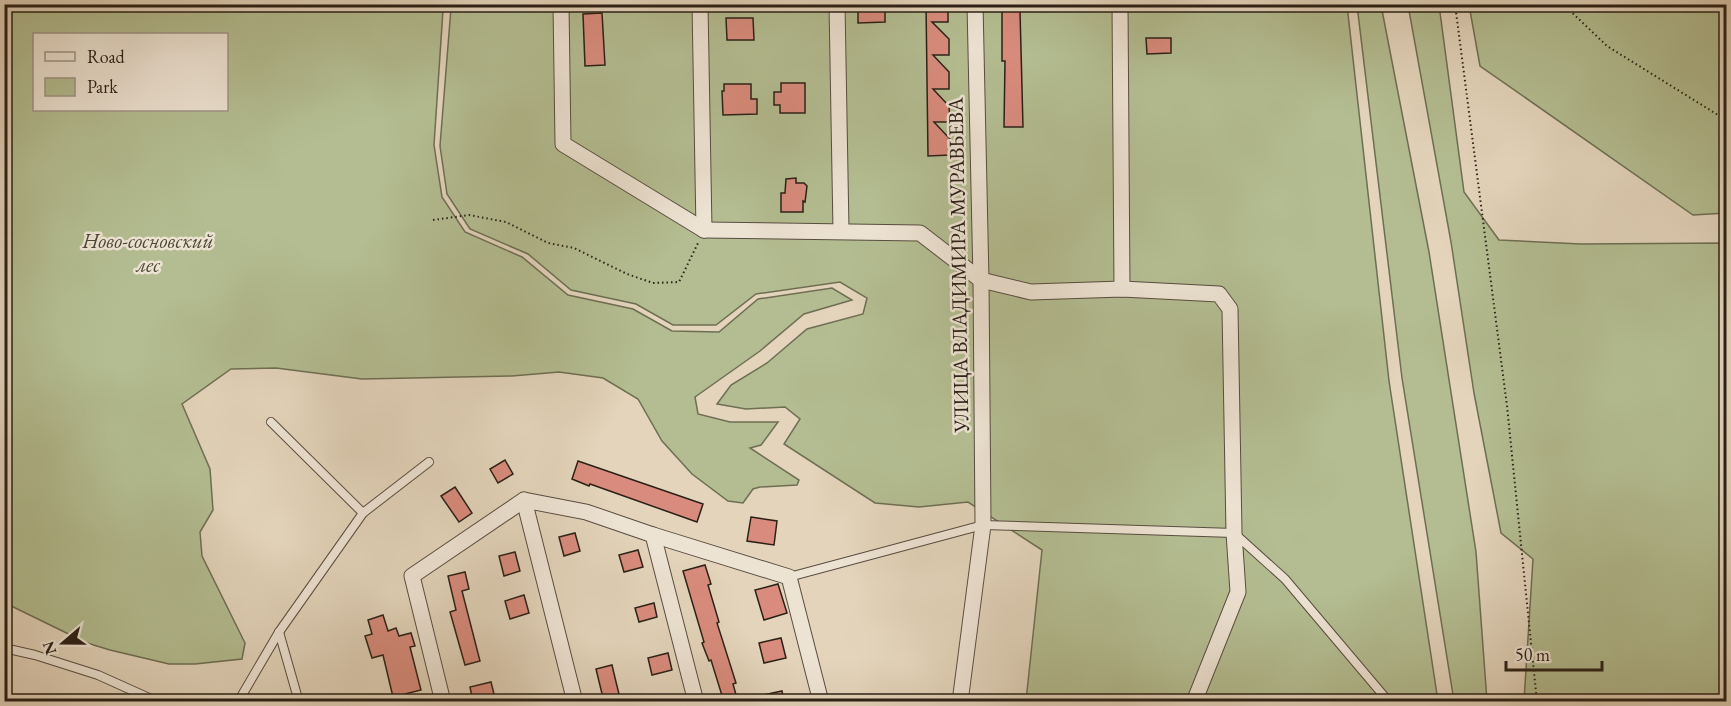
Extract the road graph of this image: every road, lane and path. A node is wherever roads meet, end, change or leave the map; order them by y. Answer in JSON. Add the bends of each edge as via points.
{"nodes":[{"id":1,"x":561,"y":4,"type":"edge"},
{"id":2,"x":700,"y":4,"type":"edge"},
{"id":3,"x":837,"y":4,"type":"edge"},
{"id":4,"x":975,"y":4,"type":"edge"},
{"id":5,"x":1120,"y":4,"type":"edge"},
{"id":6,"x":1455,"y":4,"type":"edge"},
{"id":7,"x":1563,"y":4,"type":"edge"},
{"id":8,"x":1726,"y":120,"type":"edge"},
{"id":9,"x":433,"y":220,"type":"dead end"},
{"id":10,"x":704,"y":230,"type":"junction"},
{"id":11,"x":841,"y":231,"type":"junction"},
{"id":12,"x":981,"y":280,"type":"junction"},
{"id":13,"x":1122,"y":289,"type":"junction"},
{"id":14,"x":271,"y":422,"type":"dead end"},
{"id":15,"x":429,"y":462,"type":"dead end"},
{"id":16,"x":524,"y":500,"type":"junction"},
{"id":17,"x":363,"y":513,"type":"junction"},
{"id":18,"x":983,"y":525,"type":"junction"},
{"id":19,"x":1234,"y":533,"type":"junction"},
{"id":20,"x":653,"y":535,"type":"junction"},
{"id":21,"x":789,"y":577,"type":"junction"},
{"id":22,"x":279,"y":632,"type":"junction"},
{"id":23,"x":4,"y":648,"type":"edge"},
{"id":24,"x":158,"y":702,"type":"edge"},
{"id":25,"x":238,"y":702,"type":"edge"},
{"id":26,"x":299,"y":702,"type":"edge"},
{"id":27,"x":443,"y":702,"type":"edge"},
{"id":28,"x":575,"y":702,"type":"edge"},
{"id":29,"x":696,"y":702,"type":"edge"},
{"id":30,"x":820,"y":702,"type":"edge"},
{"id":31,"x":960,"y":702,"type":"edge"},
{"id":32,"x":1194,"y":702,"type":"edge"},
{"id":33,"x":1389,"y":702,"type":"edge"},
{"id":34,"x":1537,"y":702,"type":"edge"}],
"edges":[{"from":1,"to":10,"type":"street","via":[[563,144]]},
{"from":2,"to":10,"type":"street"},
{"from":3,"to":11,"type":"street"},
{"from":4,"to":12,"type":"street","name":"УЛИЦА ВЛАДИМИРА МУРАВЬЕВА"},
{"from":5,"to":13,"type":"street"},
{"from":6,"to":34,"type":"path","via":[[1507,406]]},
{"from":7,"to":8,"type":"path","via":[[1607,46]]},
{"from":9,"to":10,"type":"path","via":[[470,215],[506,222],[548,243],[574,248],[653,283],[679,282]]},
{"from":10,"to":11,"type":"street"},
{"from":11,"to":12,"type":"street","via":[[920,233]]},
{"from":12,"to":13,"type":"street","via":[[1031,292]]},
{"from":12,"to":18,"type":"street","name":"УЛИЦА ВЛАДИМИРА МУРАВЬЕВА"},
{"from":13,"to":19,"type":"street","via":[[1219,294],[1230,309]]},
{"from":14,"to":17,"type":"lane"},
{"from":15,"to":17,"type":"lane"},
{"from":16,"to":20,"type":"street","via":[[586,512]]},
{"from":16,"to":27,"type":"street","via":[[412,576]]},
{"from":16,"to":28,"type":"street"},
{"from":17,"to":22,"type":"lane"},
{"from":18,"to":19,"type":"lane"},
{"from":18,"to":21,"type":"lane"},
{"from":18,"to":31,"type":"street","name":"УЛИЦА ВЛАДИМИРА МУРАВЬЕВА"},
{"from":19,"to":32,"type":"street","via":[[1238,591]]},
{"from":19,"to":33,"type":"lane","via":[[1285,579]]},
{"from":20,"to":21,"type":"street"},
{"from":20,"to":29,"type":"street"},
{"from":21,"to":30,"type":"street"},
{"from":22,"to":25,"type":"lane"},
{"from":22,"to":26,"type":"lane"},
{"from":23,"to":24,"type":"lane","via":[[98,675]]}]}
